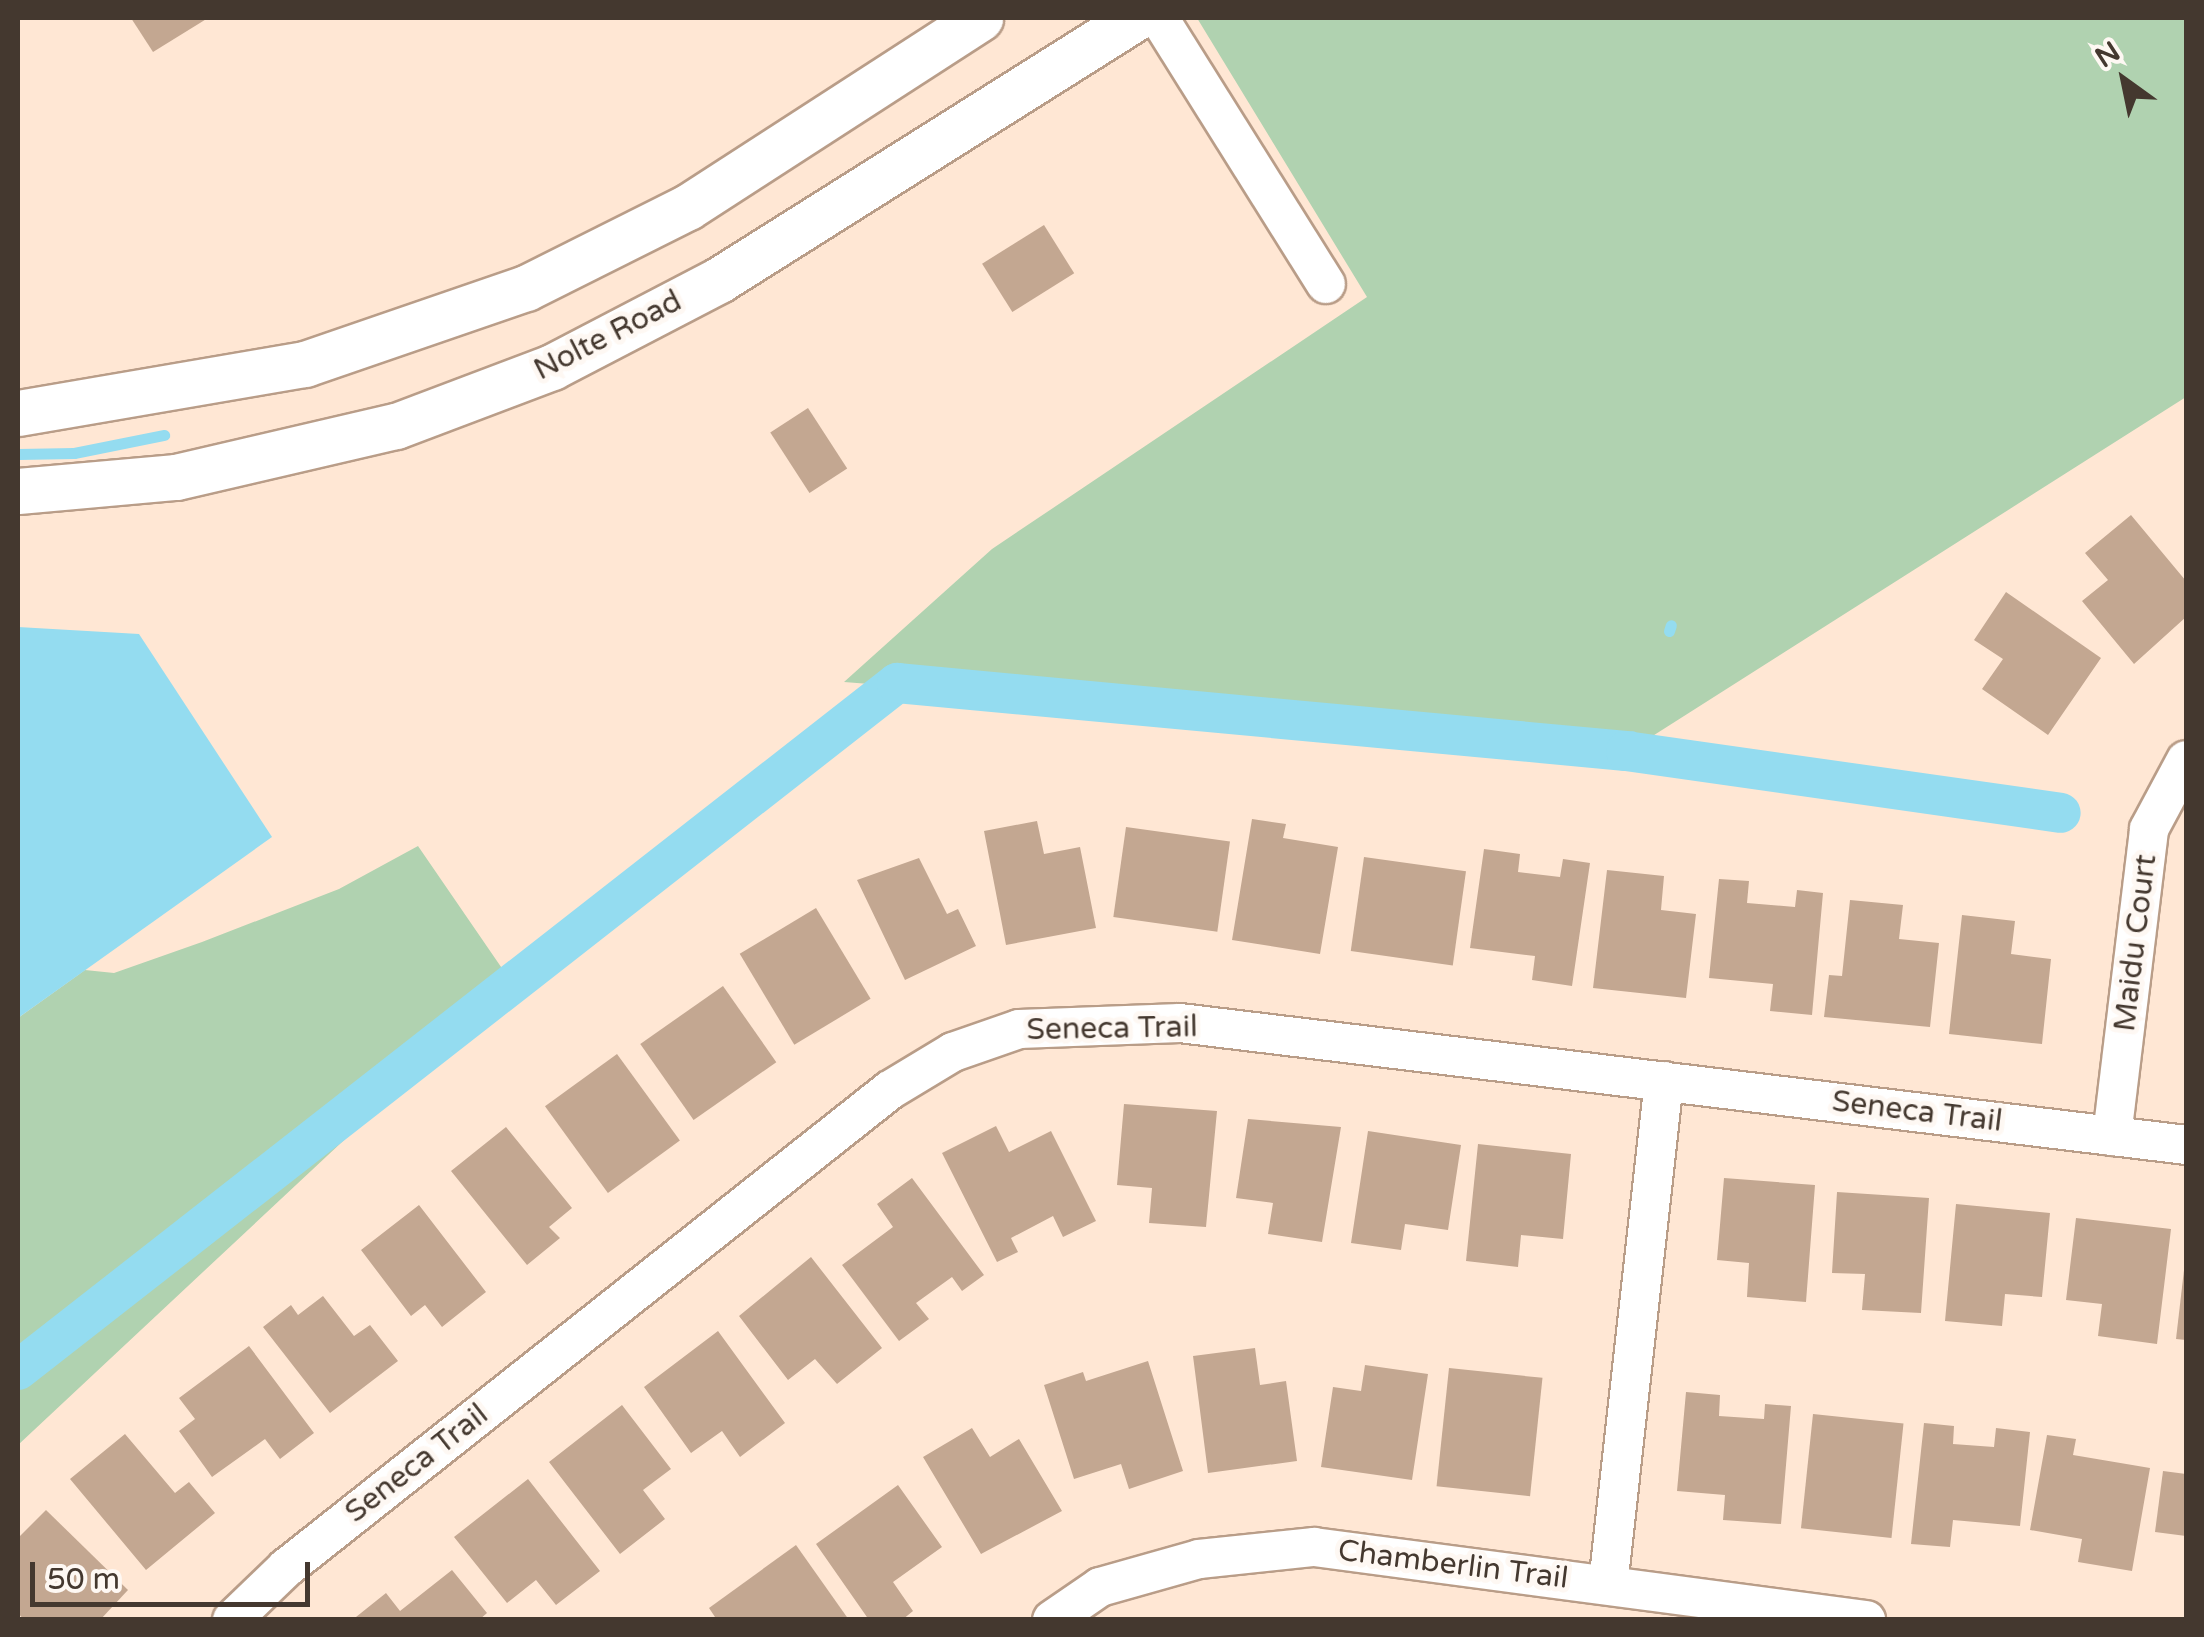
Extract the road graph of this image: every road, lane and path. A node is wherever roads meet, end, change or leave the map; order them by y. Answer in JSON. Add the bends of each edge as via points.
{"nodes":[{"id":1,"x":980,"y":18,"type":"edge"},
{"id":2,"x":1135,"y":18,"type":"edge"},
{"id":3,"x":1159,"y":18,"type":"edge"},
{"id":4,"x":1326,"y":284,"type":"dead end"},
{"id":5,"x":18,"y":413,"type":"edge"},
{"id":6,"x":18,"y":490,"type":"edge"},
{"id":7,"x":2186,"y":760,"type":"edge"},
{"id":8,"x":1664,"y":1082,"type":"junction"},
{"id":9,"x":2112,"y":1136,"type":"junction"},
{"id":10,"x":2186,"y":1145,"type":"edge"},
{"id":11,"x":1608,"y":1585,"type":"junction"},
{"id":12,"x":232,"y":1620,"type":"edge"},
{"id":13,"x":1052,"y":1620,"type":"edge"},
{"id":14,"x":1866,"y":1620,"type":"edge"}],
"edges":[{"from":1,"to":5,"type":"street","via":[[688,207],[526,288],[305,364]]},
{"from":2,"to":6,"type":"street","name":"Nolte Road","via":[[719,280],[552,368],[396,426],[176,477]]},
{"from":3,"to":4,"type":"street"},
{"from":7,"to":9,"type":"street","name":"Maidu Court","via":[[2149,828]]},
{"from":8,"to":9,"type":"street","name":"Seneca Trail"},
{"from":8,"to":11,"type":"street"},
{"from":8,"to":12,"type":"street","name":"Seneca Trail","via":[[1180,1023],[1020,1028],[953,1052],[890,1090],[286,1568]]},
{"from":9,"to":10,"type":"street","name":"Seneca Trail"},
{"from":11,"to":13,"type":"street","name":"Chamberlin Trail","via":[[1314,1546],[1183,1564],[1100,1587]]},
{"from":11,"to":14,"type":"street","name":"Chamberlin Trail"}]}
